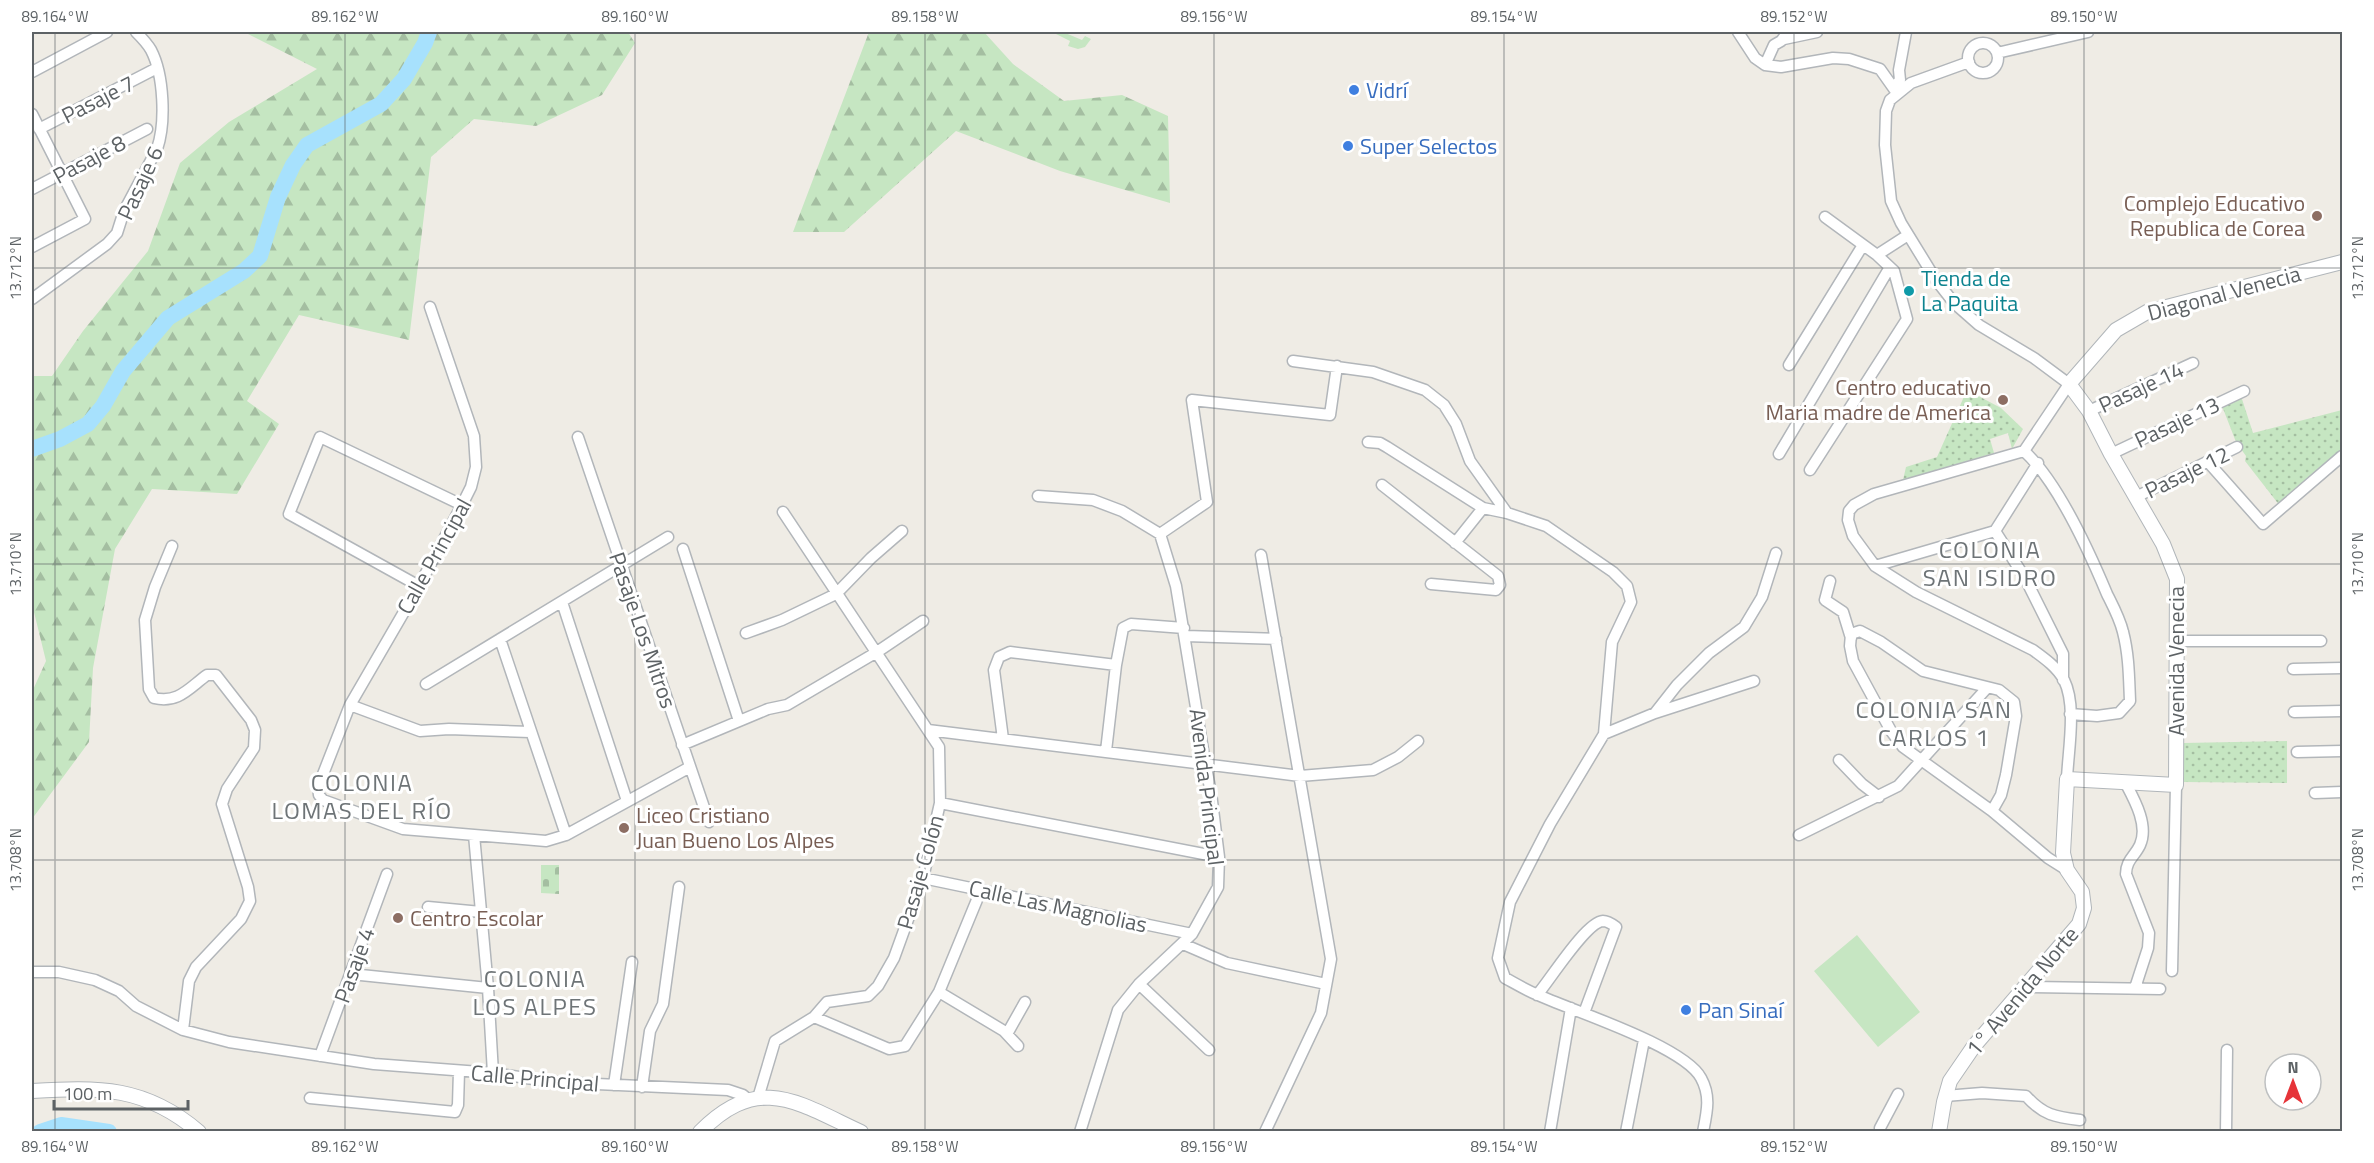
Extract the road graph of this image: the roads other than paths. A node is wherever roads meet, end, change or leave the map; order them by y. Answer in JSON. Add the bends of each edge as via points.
{"nodes":[{"id":1,"x":107,"y":32,"type":"edge"},
{"id":2,"x":135,"y":32,"type":"edge"},
{"id":3,"x":1738,"y":32,"type":"edge"},
{"id":4,"x":1817,"y":32,"type":"edge"},
{"id":5,"x":1906,"y":32,"type":"edge"},
{"id":6,"x":2088,"y":32,"type":"edge"},
{"id":7,"x":1786,"y":35,"type":"edge"},
{"id":8,"x":1997,"y":53,"type":"junction"},
{"id":9,"x":1969,"y":62,"type":"junction"},
{"id":10,"x":1765,"y":65,"type":"junction"},
{"id":11,"x":157,"y":68,"type":"junction"},
{"id":12,"x":32,"y":72,"type":"edge"},
{"id":13,"x":1895,"y":90,"type":"junction"},
{"id":14,"x":32,"y":114,"type":"edge"},
{"id":15,"x":39,"y":129,"type":"junction"},
{"id":16,"x":147,"y":129,"type":"dead end"},
{"id":17,"x":61,"y":173,"type":"junction"},
{"id":18,"x":32,"y":189,"type":"edge"},
{"id":19,"x":1825,"y":217,"type":"dead end"},
{"id":20,"x":1908,"y":235,"type":"junction"},
{"id":21,"x":1863,"y":244,"type":"junction"},
{"id":22,"x":32,"y":247,"type":"edge"},
{"id":23,"x":1877,"y":255,"type":"junction"},
{"id":24,"x":2343,"y":262,"type":"edge"},
{"id":25,"x":1890,"y":267,"type":"junction"},
{"id":26,"x":32,"y":299,"type":"edge"},
{"id":27,"x":430,"y":307,"type":"dead end"},
{"id":28,"x":1293,"y":362,"type":"dead end"},
{"id":29,"x":2193,"y":363,"type":"dead end"},
{"id":30,"x":1789,"y":365,"type":"dead end"},
{"id":31,"x":1337,"y":366,"type":"junction"},
{"id":32,"x":2069,"y":384,"type":"junction"},
{"id":33,"x":2244,"y":391,"type":"dead end"},
{"id":34,"x":2089,"y":411,"type":"junction"},
{"id":35,"x":578,"y":437,"type":"dead end"},
{"id":36,"x":1368,"y":442,"type":"dead end"},
{"id":37,"x":2237,"y":447,"type":"dead end"},
{"id":38,"x":2024,"y":451,"type":"junction"},
{"id":39,"x":1779,"y":454,"type":"dead end"},
{"id":40,"x":2111,"y":454,"type":"junction"},
{"id":41,"x":2343,"y":456,"type":"edge"},
{"id":42,"x":2208,"y":462,"type":"junction"},
{"id":43,"x":2038,"y":463,"type":"junction"},
{"id":44,"x":1810,"y":470,"type":"dead end"},
{"id":45,"x":1382,"y":485,"type":"dead end"},
{"id":46,"x":1038,"y":496,"type":"dead end"},
{"id":47,"x":2136,"y":497,"type":"junction"},
{"id":48,"x":462,"y":505,"type":"junction"},
{"id":49,"x":1483,"y":508,"type":"junction"},
{"id":50,"x":783,"y":512,"type":"dead end"},
{"id":51,"x":1507,"y":513,"type":"junction"},
{"id":52,"x":902,"y":531,"type":"dead end"},
{"id":53,"x":1995,"y":531,"type":"junction"},
{"id":54,"x":1160,"y":534,"type":"junction"},
{"id":55,"x":668,"y":537,"type":"dead end"},
{"id":56,"x":1455,"y":543,"type":"junction"},
{"id":57,"x":172,"y":546,"type":"dead end"},
{"id":58,"x":683,"y":549,"type":"dead end"},
{"id":59,"x":1776,"y":553,"type":"dead end"},
{"id":60,"x":1261,"y":555,"type":"dead end"},
{"id":61,"x":621,"y":566,"type":"junction"},
{"id":62,"x":1875,"y":566,"type":"junction"},
{"id":63,"x":1830,"y":581,"type":"dead end"},
{"id":64,"x":1431,"y":585,"type":"dead end"},
{"id":65,"x":419,"y":586,"type":"junction"},
{"id":66,"x":836,"y":594,"type":"junction"},
{"id":67,"x":562,"y":602,"type":"junction"},
{"id":68,"x":922,"y":621,"type":"dead end"},
{"id":69,"x":1185,"y":632,"type":"junction"},
{"id":70,"x":746,"y":633,"type":"dead end"},
{"id":71,"x":1851,"y":638,"type":"junction"},
{"id":72,"x":500,"y":639,"type":"junction"},
{"id":73,"x":1276,"y":639,"type":"junction"},
{"id":74,"x":2178,"y":641,"type":"junction"},
{"id":75,"x":2321,"y":641,"type":"dead end"},
{"id":76,"x":877,"y":652,"type":"junction"},
{"id":77,"x":1116,"y":664,"type":"junction"},
{"id":78,"x":2343,"y":668,"type":"edge"},
{"id":79,"x":2293,"y":669,"type":"dead end"},
{"id":80,"x":2064,"y":680,"type":"junction"},
{"id":81,"x":1754,"y":681,"type":"dead end"},
{"id":82,"x":426,"y":684,"type":"dead end"},
{"id":83,"x":1987,"y":688,"type":"junction"},
{"id":84,"x":350,"y":705,"type":"junction"},
{"id":85,"x":2343,"y":711,"type":"edge"},
{"id":86,"x":2294,"y":712,"type":"dead end"},
{"id":87,"x":1655,"y":713,"type":"junction"},
{"id":88,"x":2070,"y":714,"type":"junction"},
{"id":89,"x":739,"y":721,"type":"junction"},
{"id":90,"x":928,"y":730,"type":"junction"},
{"id":91,"x":530,"y":732,"type":"junction"},
{"id":92,"x":1604,"y":734,"type":"junction"},
{"id":93,"x":1003,"y":739,"type":"junction"},
{"id":94,"x":1418,"y":741,"type":"dead end"},
{"id":95,"x":682,"y":745,"type":"junction"},
{"id":96,"x":1106,"y":751,"type":"junction"},
{"id":97,"x":2343,"y":751,"type":"edge"},
{"id":98,"x":2297,"y":752,"type":"dead end"},
{"id":99,"x":1839,"y":760,"type":"dead end"},
{"id":100,"x":1923,"y":760,"type":"junction"},
{"id":101,"x":1205,"y":762,"type":"junction"},
{"id":102,"x":690,"y":767,"type":"junction"},
{"id":103,"x":1300,"y":776,"type":"junction"},
{"id":104,"x":2067,"y":779,"type":"junction"},
{"id":105,"x":2125,"y":782,"type":"junction"},
{"id":106,"x":2176,"y":784,"type":"junction"},
{"id":107,"x":2343,"y":792,"type":"edge"},
{"id":108,"x":2315,"y":793,"type":"dead end"},
{"id":109,"x":1879,"y":797,"type":"junction"},
{"id":110,"x":627,"y":801,"type":"junction"},
{"id":111,"x":940,"y":803,"type":"junction"},
{"id":112,"x":1992,"y":811,"type":"junction"},
{"id":113,"x":708,"y":822,"type":"dead end"},
{"id":114,"x":474,"y":835,"type":"junction"},
{"id":115,"x":566,"y":835,"type":"junction"},
{"id":116,"x":1799,"y":835,"type":"dead end"},
{"id":117,"x":1219,"y":857,"type":"junction"},
{"id":118,"x":2067,"y":870,"type":"junction"},
{"id":119,"x":387,"y":874,"type":"dead end"},
{"id":120,"x":923,"y":878,"type":"junction"},
{"id":121,"x":679,"y":887,"type":"dead end"},
{"id":122,"x":981,"y":890,"type":"junction"},
{"id":123,"x":428,"y":907,"type":"dead end"},
{"id":124,"x":481,"y":912,"type":"junction"},
{"id":125,"x":1192,"y":934,"type":"junction"},
{"id":126,"x":1183,"y":944,"type":"junction"},
{"id":127,"x":632,"y":962,"type":"dead end"},
{"id":128,"x":2172,"y":971,"type":"dead end"},
{"id":129,"x":32,"y":972,"type":"edge"},
{"id":130,"x":351,"y":974,"type":"junction"},
{"id":131,"x":1139,"y":984,"type":"junction"},
{"id":132,"x":1326,"y":984,"type":"junction"},
{"id":133,"x":2026,"y":987,"type":"junction"},
{"id":134,"x":488,"y":988,"type":"junction"},
{"id":135,"x":2135,"y":988,"type":"junction"},
{"id":136,"x":2160,"y":989,"type":"dead end"},
{"id":137,"x":939,"y":992,"type":"junction"},
{"id":138,"x":1537,"y":995,"type":"junction"},
{"id":139,"x":1025,"y":1002,"type":"dead end"},
{"id":140,"x":1571,"y":1008,"type":"junction"},
{"id":141,"x":1584,"y":1013,"type":"junction"},
{"id":142,"x":814,"y":1017,"type":"junction"},
{"id":143,"x":183,"y":1030,"type":"junction"},
{"id":144,"x":1007,"y":1034,"type":"junction"},
{"id":145,"x":1644,"y":1040,"type":"junction"},
{"id":146,"x":1018,"y":1046,"type":"dead end"},
{"id":147,"x":1209,"y":1050,"type":"dead end"},
{"id":148,"x":2226,"y":1050,"type":"dead end"},
{"id":149,"x":320,"y":1056,"type":"junction"},
{"id":150,"x":459,"y":1071,"type":"junction"},
{"id":151,"x":493,"y":1073,"type":"junction"},
{"id":152,"x":614,"y":1085,"type":"junction"},
{"id":153,"x":642,"y":1087,"type":"junction"},
{"id":154,"x":32,"y":1091,"type":"edge"},
{"id":155,"x":1898,"y":1094,"type":"dead end"},
{"id":156,"x":1945,"y":1096,"type":"junction"},
{"id":157,"x":310,"y":1098,"type":"dead end"},
{"id":158,"x":754,"y":1099,"type":"junction"},
{"id":159,"x":2080,"y":1120,"type":"dead end"},
{"id":160,"x":199,"y":1131,"type":"edge"},
{"id":161,"x":700,"y":1131,"type":"edge"},
{"id":162,"x":861,"y":1131,"type":"edge"},
{"id":163,"x":1080,"y":1131,"type":"edge"},
{"id":164,"x":1265,"y":1131,"type":"edge"},
{"id":165,"x":1550,"y":1131,"type":"edge"},
{"id":166,"x":1626,"y":1131,"type":"edge"},
{"id":167,"x":1703,"y":1131,"type":"edge"},
{"id":168,"x":1880,"y":1131,"type":"edge"},
{"id":169,"x":1939,"y":1131,"type":"edge"},
{"id":170,"x":2226,"y":1131,"type":"edge"}],
"edges":[{"from":1,"to":12,"type":"street"},
{"from":2,"to":11,"type":"street","name":"Pasaje 6","via":[[149,47]]},
{"from":3,"to":10,"type":"street","via":[[1755,58]]},
{"from":4,"to":7,"type":"street"},
{"from":5,"to":13,"type":"street","via":[[1900,80]]},
{"from":6,"to":8,"type":"street"},
{"from":7,"to":10,"type":"street","via":[[1774,45]]},
{"from":8,"to":9,"type":"street","via":[[1991,45],[1977,44],[1970,51]]},
{"from":8,"to":9,"type":"street","via":[[1997,64],[1989,71],[1978,72]]},
{"from":9,"to":13,"type":"street"},
{"from":10,"to":13,"type":"street","via":[[1781,67],[1850,59],[1880,69]]},
{"from":11,"to":15,"type":"street","name":"Pasaje 7"},
{"from":11,"to":26,"type":"street","name":"Pasaje 6","via":[[161,139],[117,233]]},
{"from":13,"to":20,"type":"street","via":[[1886,111],[1887,173],[1891,201]]},
{"from":14,"to":15,"type":"street"},
{"from":15,"to":17,"type":"street"},
{"from":16,"to":17,"type":"street","name":"Pasaje 8"},
{"from":17,"to":18,"type":"street","name":"Pasaje 8"},
{"from":17,"to":22,"type":"street","via":[[85,219]]},
{"from":19,"to":21,"type":"street"},
{"from":20,"to":23,"type":"street"},
{"from":20,"to":32,"type":"street","via":[[1954,303],[1979,325]]},
{"from":21,"to":23,"type":"street"},
{"from":21,"to":30,"type":"street"},
{"from":23,"to":25,"type":"street"},
{"from":24,"to":32,"type":"street","name":"Diagonal Venecia","via":[[2142,314],[2116,330]]},
{"from":25,"to":39,"type":"street"},
{"from":25,"to":44,"type":"street","via":[[1907,319]]},
{"from":27,"to":48,"type":"street","name":"Calle Principal","via":[[474,436],[476,467]]},
{"from":28,"to":31,"type":"street"},
{"from":29,"to":34,"type":"street","name":"Pasaje 14"},
{"from":31,"to":51,"type":"street","via":[[1373,372],[1425,390],[1444,405],[1470,461]]},
{"from":31,"to":54,"type":"street","via":[[1330,415],[1192,400],[1207,502]]},
{"from":32,"to":34,"type":"street","name":"Avenida Venecia"},
{"from":32,"to":38,"type":"street","name":"Diagonal Venecia"},
{"from":33,"to":40,"type":"street","name":"Pasaje 13"},
{"from":34,"to":40,"type":"street","name":"Avenida Venecia"},
{"from":35,"to":61,"type":"street","name":"Pasaje Los Mitros"},
{"from":36,"to":49,"type":"street","via":[[1387,447]]},
{"from":37,"to":42,"type":"street","name":"Pasaje 12"},
{"from":38,"to":43,"type":"street"},
{"from":38,"to":62,"type":"street","via":[[1874,494],[1854,505],[1848,520],[1853,536]]},
{"from":40,"to":47,"type":"street","name":"Avenida Venecia"},
{"from":41,"to":42,"type":"street","via":[[2264,524]]},
{"from":42,"to":47,"type":"street","name":"Pasaje 12"},
{"from":43,"to":53,"type":"street"},
{"from":43,"to":88,"type":"street","via":[[2094,563],[2127,648],[2130,701],[2119,713]]},
{"from":45,"to":56,"type":"street"},
{"from":46,"to":54,"type":"street","via":[[1093,500],[1122,511]]},
{"from":47,"to":74,"type":"street","name":"Avenida Venecia","via":[[2163,544],[2177,579]]},
{"from":48,"to":65,"type":"street","name":"Calle Principal"},
{"from":48,"to":65,"type":"street","via":[[320,437],[289,514]]},
{"from":49,"to":51,"type":"street"},
{"from":49,"to":56,"type":"street"},
{"from":50,"to":66,"type":"street","name":"Pasaje Colón"},
{"from":51,"to":92,"type":"street","via":[[1546,526],[1627,586],[1631,602],[1612,642]]},
{"from":52,"to":66,"type":"street"},
{"from":53,"to":62,"type":"street"},
{"from":53,"to":80,"type":"street","via":[[2025,578],[2064,654]]},
{"from":54,"to":69,"type":"street","name":"Avenida Principal"},
{"from":55,"to":61,"type":"street"},
{"from":56,"to":64,"type":"street","via":[[1498,576],[1500,585],[1496,590]]},
{"from":57,"to":143,"type":"street","via":[[145,620],[149,689],[154,698],[172,700],[207,675],[216,675],[251,720],[256,741],[222,804],[250,901],[241,920],[196,967],[189,981]]},
{"from":58,"to":89,"type":"street"},
{"from":59,"to":87,"type":"street","via":[[1762,597],[1744,627],[1709,653]]},
{"from":60,"to":73,"type":"street"},
{"from":61,"to":67,"type":"street"},
{"from":61,"to":95,"type":"street","name":"Pasaje Los Mitros"},
{"from":62,"to":80,"type":"street","via":[[1916,592],[2033,650]]},
{"from":63,"to":71,"type":"street","via":[[1825,600],[1843,612]]},
{"from":65,"to":84,"type":"street","name":"Calle Principal"},
{"from":66,"to":70,"type":"street"},
{"from":66,"to":76,"type":"street","name":"Pasaje Colón"},
{"from":67,"to":72,"type":"street"},
{"from":67,"to":110,"type":"street"},
{"from":68,"to":76,"type":"street"},
{"from":69,"to":73,"type":"street"},
{"from":69,"to":77,"type":"street","via":[[1126,625],[1120,633]]},
{"from":69,"to":101,"type":"street","name":"Avenida Principal"},
{"from":71,"to":83,"type":"street","via":[[1851,634],[1860,631],[1923,671]]},
{"from":71,"to":100,"type":"street","via":[[1853,661],[1891,731],[1903,747]]},
{"from":72,"to":82,"type":"street"},
{"from":72,"to":91,"type":"street"},
{"from":73,"to":103,"type":"street"},
{"from":74,"to":75,"type":"street"},
{"from":74,"to":106,"type":"street","name":"Avenida Venecia"},
{"from":76,"to":89,"type":"street","via":[[788,705]]},
{"from":76,"to":90,"type":"street","name":"Pasaje Colón"},
{"from":77,"to":93,"type":"street","via":[[1010,652],[999,657],[994,670]]},
{"from":77,"to":96,"type":"street"},
{"from":78,"to":79,"type":"street"},
{"from":80,"to":88,"type":"street"},
{"from":81,"to":87,"type":"street"},
{"from":83,"to":100,"type":"street"},
{"from":83,"to":112,"type":"street","via":[[1999,690],[2014,702],[2016,716],[2001,795]]},
{"from":84,"to":91,"type":"street","via":[[420,731]]},
{"from":84,"to":114,"type":"street","name":"Calle Principal","via":[[318,787],[323,800],[404,829]]},
{"from":85,"to":86,"type":"street"},
{"from":87,"to":92,"type":"street"},
{"from":88,"to":104,"type":"street"},
{"from":89,"to":95,"type":"street"},
{"from":90,"to":93,"type":"street"},
{"from":90,"to":111,"type":"street","name":"Pasaje Colón","via":[[939,747]]},
{"from":91,"to":115,"type":"street"},
{"from":92,"to":138,"type":"street","via":[[1550,824],[1510,902],[1498,958],[1505,978]]},
{"from":93,"to":96,"type":"street"},
{"from":94,"to":103,"type":"street","via":[[1373,770]]},
{"from":95,"to":102,"type":"street","name":"Pasaje Los Mitros"},
{"from":96,"to":101,"type":"street"},
{"from":97,"to":98,"type":"street"},
{"from":99,"to":109,"type":"street"},
{"from":100,"to":109,"type":"street","via":[[1898,786]]},
{"from":100,"to":112,"type":"street"},
{"from":101,"to":103,"type":"street"},
{"from":101,"to":117,"type":"street","name":"Avenida Principal"},
{"from":102,"to":110,"type":"street"},
{"from":102,"to":113,"type":"street","name":"Pasaje Los Mitros"},
{"from":103,"to":132,"type":"street","via":[[1331,959]]},
{"from":104,"to":105,"type":"street"},
{"from":104,"to":118,"type":"street","name":"1° Avenida Norte","via":[[2063,853]]},
{"from":105,"to":106,"type":"street"},
{"from":105,"to":135,"type":"street","via":[[2139,812],[2142,838],[2126,866],[2126,874],[2149,933]]},
{"from":106,"to":128,"type":"street"},
{"from":107,"to":108,"type":"street"},
{"from":109,"to":116,"type":"street"},
{"from":110,"to":115,"type":"street"},
{"from":111,"to":117,"type":"street"},
{"from":111,"to":120,"type":"street","name":"Pasaje Colón"},
{"from":112,"to":118,"type":"street"},
{"from":114,"to":115,"type":"street","via":[[546,842]]},
{"from":114,"to":124,"type":"street"},
{"from":117,"to":125,"type":"street","name":"Avenida Principal","via":[[1218,887]]},
{"from":118,"to":133,"type":"street","name":"1° Avenida Norte","via":[[2082,892],[2082,916]]},
{"from":119,"to":130,"type":"street","name":"Pasaje 4"},
{"from":120,"to":122,"type":"street","name":"Calle Las Magnolias"},
{"from":120,"to":142,"type":"street","name":"Pasaje Colón","via":[[894,958],[878,986],[868,996],[827,1002]]},
{"from":121,"to":153,"type":"street","via":[[663,1004],[650,1031]]},
{"from":122,"to":125,"type":"street","name":"Calle Las Magnolias"},
{"from":122,"to":137,"type":"street"},
{"from":123,"to":124,"type":"street"},
{"from":124,"to":134,"type":"street"},
{"from":125,"to":126,"type":"street","name":"Avenida Principal"},
{"from":126,"to":131,"type":"street","name":"Avenida Principal"},
{"from":126,"to":132,"type":"street","via":[[1227,963]]},
{"from":127,"to":152,"type":"street"},
{"from":129,"to":143,"type":"street","name":"Calle Principal","via":[[59,972],[95,980]]},
{"from":130,"to":134,"type":"street"},
{"from":130,"to":149,"type":"street","name":"Pasaje 4"},
{"from":131,"to":147,"type":"street"},
{"from":131,"to":163,"type":"street","name":"Avenida Principal","via":[[1118,1010]]},
{"from":132,"to":164,"type":"street","via":[[1321,1013]]},
{"from":133,"to":135,"type":"street"},
{"from":133,"to":156,"type":"street","name":"1° Avenida Norte","via":[[1974,1046],[1950,1081]]},
{"from":134,"to":151,"type":"street"},
{"from":135,"to":136,"type":"street"},
{"from":137,"to":142,"type":"street","via":[[905,1046],[889,1049]]},
{"from":137,"to":144,"type":"street"},
{"from":138,"to":140,"type":"street"},
{"from":138,"to":141,"type":"street","via":[[1588,928],[1602,921],[1610,922],[1616,927]]},
{"from":139,"to":144,"type":"street"},
{"from":140,"to":141,"type":"street"},
{"from":140,"to":165,"type":"street"},
{"from":141,"to":145,"type":"street"},
{"from":142,"to":158,"type":"street","name":"Pasaje Colón","via":[[775,1041]]},
{"from":143,"to":149,"type":"street","name":"Calle Principal","via":[[229,1042]]},
{"from":144,"to":146,"type":"street"},
{"from":145,"to":166,"type":"street"},
{"from":145,"to":167,"type":"street","via":[[1689,1063],[1700,1076],[1708,1107]]},
{"from":148,"to":170,"type":"street"},
{"from":149,"to":150,"type":"street","name":"Calle Principal"},
{"from":150,"to":151,"type":"street","name":"Calle Principal"},
{"from":150,"to":157,"type":"street","via":[[455,1112]]},
{"from":151,"to":152,"type":"street","name":"Calle Principal","via":[[544,1082]]},
{"from":152,"to":153,"type":"street","name":"Calle Principal"},
{"from":153,"to":158,"type":"street","name":"Calle Principal","via":[[728,1090]]},
{"from":154,"to":160,"type":"street","via":[[89,1088],[124,1093],[173,1112]]},
{"from":155,"to":168,"type":"street"},
{"from":156,"to":159,"type":"street","via":[[2026,1096],[2038,1110]]},
{"from":156,"to":169,"type":"street","name":"1° Avenida Norte"},
{"from":158,"to":161,"type":"street","via":[[720,1114]]},
{"from":158,"to":162,"type":"street","via":[[795,1101]]}]}
